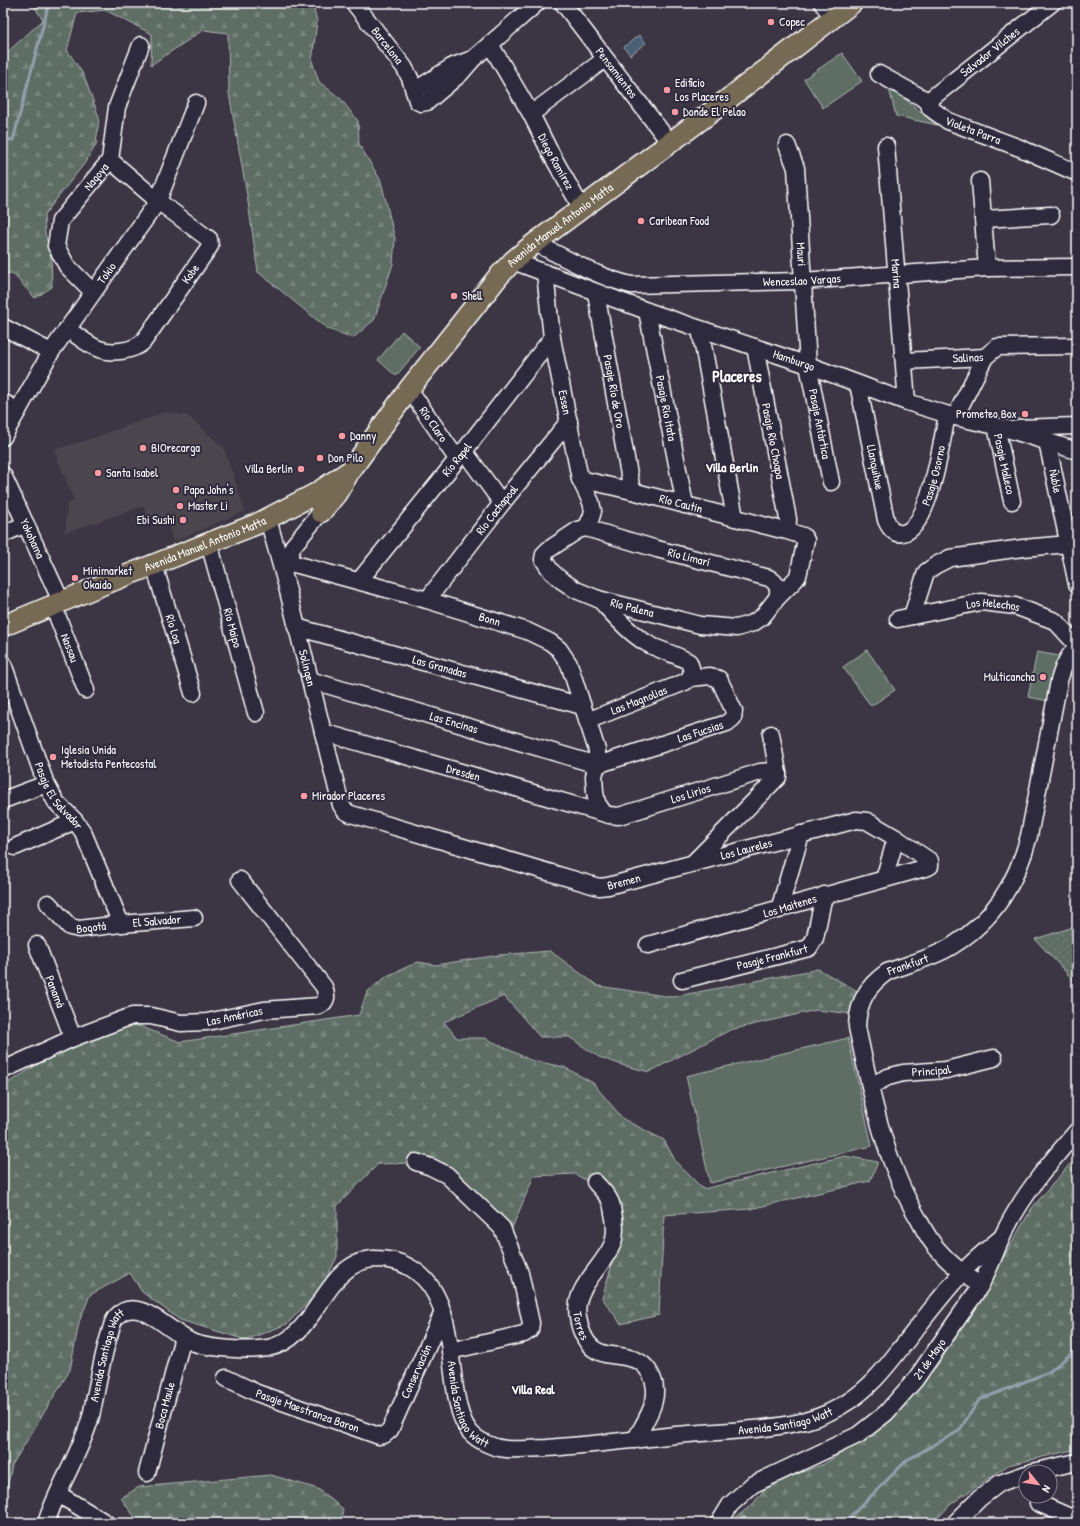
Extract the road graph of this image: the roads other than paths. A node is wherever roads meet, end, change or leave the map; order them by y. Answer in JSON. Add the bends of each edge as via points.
{"nodes":[{"id":1,"x":354,"y":3,"type":"edge"},
{"id":2,"x":537,"y":3,"type":"edge"},
{"id":3,"x":563,"y":3,"type":"edge"},
{"id":4,"x":852,"y":3,"type":"edge"},
{"id":5,"x":1052,"y":3,"type":"edge"},
{"id":6,"x":827,"y":10,"type":"edge"},
{"id":7,"x":490,"y":44,"type":"junction"},
{"id":8,"x":141,"y":45,"type":"dead end"},
{"id":9,"x":605,"y":59,"type":"junction"},
{"id":10,"x":879,"y":74,"type":"dead end"},
{"id":11,"x":928,"y":102,"type":"junction"},
{"id":12,"x":196,"y":103,"type":"dead end"},
{"id":13,"x":531,"y":114,"type":"junction"},
{"id":14,"x":670,"y":142,"type":"junction"},
{"id":15,"x":787,"y":145,"type":"dead end"},
{"id":16,"x":886,"y":146,"type":"dead end"},
{"id":17,"x":110,"y":160,"type":"junction"},
{"id":18,"x":1077,"y":173,"type":"edge"},
{"id":19,"x":980,"y":181,"type":"dead end"},
{"id":20,"x":158,"y":201,"type":"junction"},
{"id":21,"x":582,"y":209,"type":"junction"},
{"id":22,"x":1051,"y":215,"type":"dead end"},
{"id":23,"x":983,"y":219,"type":"junction"},
{"id":24,"x":535,"y":243,"type":"junction"},
{"id":25,"x":513,"y":261,"type":"junction"},
{"id":26,"x":1077,"y":267,"type":"edge"},
{"id":27,"x":987,"y":268,"type":"junction"},
{"id":28,"x":545,"y":273,"type":"junction"},
{"id":29,"x":896,"y":275,"type":"junction"},
{"id":30,"x":802,"y":281,"type":"junction"},
{"id":31,"x":93,"y":292,"type":"junction"},
{"id":32,"x":596,"y":293,"type":"junction"},
{"id":33,"x":646,"y":311,"type":"junction"},
{"id":34,"x":3,"y":327,"type":"edge"},
{"id":35,"x":67,"y":329,"type":"junction"},
{"id":36,"x":700,"y":329,"type":"junction"},
{"id":37,"x":552,"y":338,"type":"junction"},
{"id":38,"x":1077,"y":346,"type":"edge"},
{"id":39,"x":755,"y":348,"type":"junction"},
{"id":40,"x":52,"y":352,"type":"junction"},
{"id":41,"x":985,"y":357,"type":"junction"},
{"id":42,"x":904,"y":361,"type":"junction"},
{"id":43,"x":808,"y":365,"type":"junction"},
{"id":44,"x":858,"y":384,"type":"junction"},
{"id":45,"x":409,"y":390,"type":"junction"},
{"id":46,"x":3,"y":402,"type":"edge"},
{"id":47,"x":907,"y":402,"type":"junction"},
{"id":48,"x":18,"y":411,"type":"junction"},
{"id":49,"x":951,"y":416,"type":"junction"},
{"id":50,"x":569,"y":421,"type":"junction"},
{"id":51,"x":1077,"y":426,"type":"edge"},
{"id":52,"x":1000,"y":427,"type":"junction"},
{"id":53,"x":3,"y":437,"type":"edge"},
{"id":54,"x":1047,"y":441,"type":"junction"},
{"id":55,"x":1077,"y":451,"type":"edge"},
{"id":56,"x":460,"y":455,"type":"junction"},
{"id":57,"x":3,"y":475,"type":"edge"},
{"id":58,"x":580,"y":479,"type":"junction"},
{"id":59,"x":831,"y":482,"type":"dead end"},
{"id":60,"x":632,"y":491,"type":"junction"},
{"id":61,"x":1012,"y":501,"type":"dead end"},
{"id":62,"x":318,"y":503,"type":"junction"},
{"id":63,"x":502,"y":503,"type":"junction"},
{"id":64,"x":685,"y":505,"type":"junction"},
{"id":65,"x":268,"y":518,"type":"junction"},
{"id":66,"x":735,"y":518,"type":"junction"},
{"id":67,"x":26,"y":524,"type":"junction"},
{"id":68,"x":586,"y":528,"type":"junction"},
{"id":69,"x":783,"y":530,"type":"junction"},
{"id":70,"x":910,"y":532,"type":"joint"},
{"id":71,"x":3,"y":534,"type":"edge"},
{"id":72,"x":274,"y":540,"type":"junction"},
{"id":73,"x":209,"y":543,"type":"junction"},
{"id":74,"x":1069,"y":544,"type":"junction"},
{"id":75,"x":293,"y":546,"type":"junction"},
{"id":76,"x":154,"y":565,"type":"junction"},
{"id":77,"x":283,"y":566,"type":"junction"},
{"id":78,"x":359,"y":581,"type":"junction"},
{"id":79,"x":1077,"y":584,"type":"edge"},
{"id":80,"x":778,"y":598,"type":"junction"},
{"id":81,"x":598,"y":599,"type":"junction"},
{"id":82,"x":427,"y":600,"type":"junction"},
{"id":83,"x":57,"y":603,"type":"junction"},
{"id":84,"x":3,"y":626,"type":"edge"},
{"id":85,"x":296,"y":627,"type":"junction"},
{"id":86,"x":1077,"y":646,"type":"edge"},
{"id":87,"x":3,"y":664,"type":"edge"},
{"id":88,"x":690,"y":678,"type":"junction"},
{"id":89,"x":310,"y":680,"type":"junction"},
{"id":90,"x":86,"y":690,"type":"dead end"},
{"id":91,"x":193,"y":693,"type":"dead end"},
{"id":92,"x":582,"y":706,"type":"junction"},
{"id":93,"x":256,"y":713,"type":"dead end"},
{"id":94,"x":587,"y":721,"type":"junction"},
{"id":95,"x":323,"y":732,"type":"junction"},
{"id":96,"x":771,"y":734,"type":"dead end"},
{"id":97,"x":596,"y":771,"type":"junction"},
{"id":98,"x":778,"y":773,"type":"junction"},
{"id":99,"x":46,"y":784,"type":"junction"},
{"id":100,"x":3,"y":800,"type":"edge"},
{"id":101,"x":585,"y":809,"type":"junction"},
{"id":102,"x":604,"y":813,"type":"junction"},
{"id":103,"x":351,"y":814,"type":"joint"},
{"id":104,"x":75,"y":821,"type":"junction"},
{"id":105,"x":801,"y":834,"type":"junction"},
{"id":106,"x":896,"y":838,"type":"junction"},
{"id":107,"x":15,"y":847,"type":"dead end"},
{"id":108,"x":692,"y":864,"type":"junction"},
{"id":109,"x":931,"y":864,"type":"joint"},
{"id":110,"x":884,"y":879,"type":"junction"},
{"id":111,"x":240,"y":880,"type":"dead end"},
{"id":112,"x":824,"y":895,"type":"junction"},
{"id":113,"x":48,"y":903,"type":"dead end"},
{"id":114,"x":779,"y":910,"type":"junction"},
{"id":115,"x":194,"y":918,"type":"dead end"},
{"id":116,"x":121,"y":924,"type":"junction"},
{"id":117,"x":37,"y":945,"type":"dead end"},
{"id":118,"x":648,"y":945,"type":"dead end"},
{"id":119,"x":682,"y":980,"type":"dead end"},
{"id":120,"x":73,"y":1038,"type":"junction"},
{"id":121,"x":994,"y":1058,"type":"dead end"},
{"id":122,"x":3,"y":1070,"type":"edge"},
{"id":123,"x":870,"y":1086,"type":"junction"},
{"id":124,"x":1077,"y":1131,"type":"edge"},
{"id":125,"x":416,"y":1162,"type":"dead end"},
{"id":126,"x":595,"y":1182,"type":"dead end"},
{"id":127,"x":1002,"y":1237,"type":"junction"},
{"id":128,"x":962,"y":1273,"type":"junction"},
{"id":129,"x":980,"y":1286,"type":"junction"},
{"id":130,"x":443,"y":1312,"type":"junction"},
{"id":131,"x":183,"y":1338,"type":"junction"},
{"id":132,"x":450,"y":1351,"type":"junction"},
{"id":133,"x":226,"y":1378,"type":"dead end"},
{"id":134,"x":650,"y":1415,"type":"junction"},
{"id":135,"x":390,"y":1430,"type":"joint"},
{"id":136,"x":652,"y":1438,"type":"junction"},
{"id":137,"x":635,"y":1440,"type":"junction"},
{"id":138,"x":1077,"y":1462,"type":"edge"},
{"id":139,"x":1058,"y":1466,"type":"edge"},
{"id":140,"x":147,"y":1473,"type":"dead end"},
{"id":141,"x":1018,"y":1477,"type":"edge"},
{"id":142,"x":58,"y":1494,"type":"junction"},
{"id":143,"x":1040,"y":1504,"type":"edge"},
{"id":144,"x":1077,"y":1520,"type":"edge"},
{"id":145,"x":46,"y":1523,"type":"edge"},
{"id":146,"x":106,"y":1523,"type":"edge"},
{"id":147,"x":719,"y":1523,"type":"edge"},
{"id":148,"x":955,"y":1523,"type":"edge"}],
"edges":[{"from":1,"to":7,"type":"street","name":"Barcelona","via":[[404,67],[417,101],[421,103],[427,102],[460,74]]},
{"from":2,"to":7,"type":"street"},
{"from":3,"to":9,"type":"street","name":"Pensamientos"},
{"from":4,"to":6,"type":"main road","name":"Avenida Manuel Antonio Matta"},
{"from":5,"to":11,"type":"street","name":"Salvador Vilches"},
{"from":6,"to":14,"type":"main road","name":"Avenida Manuel Antonio Matta"},
{"from":7,"to":13,"type":"street","name":"Diego Ramírez"},
{"from":8,"to":17,"type":"street","name":"Nagoya","via":[[117,107]]},
{"from":9,"to":13,"type":"street"},
{"from":9,"to":14,"type":"street","name":"Pensamientos"},
{"from":10,"to":11,"type":"street","name":"Violeta Parra"},
{"from":11,"to":18,"type":"street","name":"Violeta Parra","via":[[930,108],[948,121]]},
{"from":12,"to":20,"type":"street","name":"Tokio"},
{"from":13,"to":21,"type":"street","name":"Diego Ramírez"},
{"from":14,"to":21,"type":"main road","name":"Avenida Manuel Antonio Matta"},
{"from":15,"to":30,"type":"street","name":"Mauri","via":[[796,168]]},
{"from":16,"to":29,"type":"street","name":"Marina"},
{"from":17,"to":20,"type":"street","name":"Kobe"},
{"from":17,"to":31,"type":"street","name":"Nagoya","via":[[60,221],[56,246],[67,266]]},
{"from":19,"to":23,"type":"street"},
{"from":20,"to":31,"type":"street","name":"Tokio"},
{"from":20,"to":35,"type":"street","name":"Kobe","via":[[206,237],[210,243],[144,342],[121,351],[104,351]]},
{"from":21,"to":24,"type":"main road","name":"Avenida Manuel Antonio Matta"},
{"from":22,"to":23,"type":"street"},
{"from":23,"to":27,"type":"street"},
{"from":24,"to":25,"type":"main road","name":"Avenida Manuel Antonio Matta"},
{"from":24,"to":30,"type":"street","name":"Wenceslao Vargas","via":[[594,272],[631,285]]},
{"from":25,"to":28,"type":"street","name":"Hamburgo"},
{"from":25,"to":45,"type":"main road","name":"Avenida Manuel Antonio Matta"},
{"from":26,"to":27,"type":"street","name":"Wenceslao Vargas"},
{"from":27,"to":29,"type":"street","name":"Wenceslao Vargas"},
{"from":28,"to":32,"type":"street","name":"Hamburgo"},
{"from":28,"to":37,"type":"street","name":"Essen"},
{"from":29,"to":30,"type":"street","name":"Wenceslao Vargas"},
{"from":29,"to":42,"type":"street","name":"Marina"},
{"from":30,"to":43,"type":"street","name":"Mauri"},
{"from":31,"to":35,"type":"street","name":"Tokio"},
{"from":32,"to":33,"type":"street","name":"Hamburgo"},
{"from":32,"to":60,"type":"street","name":"Pasaje Río de Oro"},
{"from":33,"to":36,"type":"street","name":"Hamburgo"},
{"from":33,"to":64,"type":"street","name":"Pasaje Río Itata"},
{"from":34,"to":40,"type":"street"},
{"from":35,"to":40,"type":"street","name":"Tokio"},
{"from":36,"to":39,"type":"street","name":"Hamburgo"},
{"from":36,"to":66,"type":"street"},
{"from":37,"to":50,"type":"street","name":"Essen"},
{"from":37,"to":56,"type":"street","name":"Río Rapel"},
{"from":38,"to":41,"type":"street","name":"Salinas","via":[[996,347]]},
{"from":39,"to":43,"type":"street","name":"Hamburgo"},
{"from":39,"to":69,"type":"street","name":"Pasaje Río Choapa","via":[[788,519],[788,525]]},
{"from":40,"to":48,"type":"street","name":"Tokio"},
{"from":41,"to":42,"type":"street","name":"Salinas"},
{"from":41,"to":49,"type":"street","name":"Pasaje Osorno"},
{"from":42,"to":47,"type":"street","name":"Marina"},
{"from":43,"to":44,"type":"street","name":"Hamburgo"},
{"from":43,"to":59,"type":"street","name":"Pasaje Antártica"},
{"from":44,"to":47,"type":"street","name":"Hamburgo"},
{"from":44,"to":70,"type":"street","name":"Llanquihue","via":[[886,520],[893,532]]},
{"from":45,"to":56,"type":"street","name":"Río Claro"},
{"from":45,"to":62,"type":"main road","name":"Avenida Manuel Antonio Matta","via":[[351,470]]},
{"from":46,"to":48,"type":"street"},
{"from":47,"to":49,"type":"street","name":"Hamburgo"},
{"from":48,"to":53,"type":"street","name":"Tokio"},
{"from":49,"to":52,"type":"street","name":"Hamburgo"},
{"from":49,"to":70,"type":"street","name":"Pasaje Osorno","via":[[934,484],[919,520]]},
{"from":50,"to":58,"type":"street","name":"Essen"},
{"from":50,"to":63,"type":"street","name":"Río Cachapoal"},
{"from":51,"to":52,"type":"street"},
{"from":52,"to":54,"type":"street","name":"Hamburgo"},
{"from":52,"to":61,"type":"street","name":"Pasaje Malleco"},
{"from":54,"to":55,"type":"street","name":"Hamburgo"},
{"from":54,"to":74,"type":"street","name":"Ñuble","via":[[1058,522]]},
{"from":56,"to":63,"type":"street","name":"Río Claro"},
{"from":56,"to":78,"type":"street","name":"Río Rapel"},
{"from":57,"to":67,"type":"street","name":"Yokohama"},
{"from":58,"to":60,"type":"street","name":"Río Cautin"},
{"from":58,"to":68,"type":"street","name":"Essen","via":[[593,511]]},
{"from":60,"to":64,"type":"street","name":"Río Cautin"},
{"from":62,"to":65,"type":"main road","name":"Avenida Manuel Antonio Matta"},
{"from":62,"to":75,"type":"street","name":"Avenida Manuel Antonio Matta"},
{"from":63,"to":82,"type":"street","name":"Río Cachapoal"},
{"from":64,"to":66,"type":"street","name":"Río Cautin"},
{"from":65,"to":72,"type":"street","name":"Solingen"},
{"from":65,"to":73,"type":"main road","name":"Avenida Manuel Antonio Matta"},
{"from":66,"to":69,"type":"street","name":"Río Cautin"},
{"from":67,"to":71,"type":"street"},
{"from":67,"to":83,"type":"street","name":"Yokohama"},
{"from":68,"to":80,"type":"street","name":"Río Limarí","via":[[769,578],[776,582]]},
{"from":68,"to":81,"type":"street","name":"Río Palena","via":[[578,530],[548,550],[543,559],[550,571],[561,580],[576,590]]},
{"from":69,"to":80,"type":"street","name":"Río Palena","via":[[803,536],[806,540],[798,576]]},
{"from":72,"to":75,"type":"street","via":[[283,546]]},
{"from":72,"to":77,"type":"street","name":"Solingen"},
{"from":73,"to":76,"type":"main road","name":"Avenida Manuel Antonio Matta"},
{"from":73,"to":93,"type":"street","name":"Río Maipo"},
{"from":74,"to":79,"type":"street","name":"Ñuble"},
{"from":74,"to":86,"type":"street","name":"Los Helechos","via":[[950,558],[926,572],[905,618],[981,602],[1015,606],[1054,621]]},
{"from":75,"to":77,"type":"street","name":"Avenida Manuel Antonio Matta"},
{"from":76,"to":83,"type":"main road","name":"Avenida Manuel Antonio Matta"},
{"from":76,"to":91,"type":"street","name":"Río Loa"},
{"from":77,"to":78,"type":"street","name":"Bonn"},
{"from":77,"to":85,"type":"street","name":"Solingen"},
{"from":78,"to":82,"type":"street","name":"Bonn"},
{"from":80,"to":81,"type":"street","name":"Río Palena","via":[[762,617],[737,628],[700,626]]},
{"from":81,"to":88,"type":"street","via":[[645,642],[689,662],[692,672]]},
{"from":82,"to":92,"type":"street","name":"Bonn","via":[[527,631],[550,642],[559,649],[569,664]]},
{"from":83,"to":84,"type":"main road","name":"Avenida Manuel Antonio Matta"},
{"from":83,"to":90,"type":"street","name":"Nassau"},
{"from":85,"to":89,"type":"street","name":"Solingen"},
{"from":85,"to":92,"type":"street","name":"Las Granadas"},
{"from":86,"to":123,"type":"street","name":"Frankfurt","via":[[1064,663],[1059,681],[1029,836],[1010,888],[992,912],[952,946],[878,978],[860,1005],[857,1027]]},
{"from":87,"to":99,"type":"street","name":"Pasaje El Salvador"},
{"from":88,"to":94,"type":"street","name":"Las Magnolias"},
{"from":88,"to":97,"type":"street","name":"Las Fucsias","via":[[710,676],[719,679],[734,710],[733,718],[728,723]]},
{"from":89,"to":95,"type":"street","name":"Solingen"},
{"from":89,"to":97,"type":"street","name":"Las Encinas"},
{"from":92,"to":94,"type":"street","name":"Bonn"},
{"from":94,"to":97,"type":"street","name":"Bonn","via":[[597,750]]},
{"from":95,"to":101,"type":"street","name":"Dresden"},
{"from":95,"to":103,"type":"street","name":"Solingen","via":[[341,805]]},
{"from":96,"to":98,"type":"street"},
{"from":97,"to":101,"type":"street","name":"Bonn"},
{"from":97,"to":102,"type":"street","name":"Bonn","via":[[597,803]]},
{"from":98,"to":102,"type":"street","name":"Los Lirios","via":[[760,772],[619,816]]},
{"from":98,"to":108,"type":"street","via":[[774,782]]},
{"from":99,"to":100,"type":"street"},
{"from":99,"to":104,"type":"street","name":"Pasaje El Salvador","via":[[56,802]]},
{"from":101,"to":102,"type":"street","name":"Dresden"},
{"from":103,"to":108,"type":"street","name":"Bremen","via":[[599,887]]},
{"from":104,"to":107,"type":"street"},
{"from":104,"to":116,"type":"street","name":"Pasaje El Salvador","via":[[83,832]]},
{"from":105,"to":106,"type":"street","name":"Los Laureles","via":[[856,820],[867,821]]},
{"from":105,"to":108,"type":"street","name":"Los Laureles"},
{"from":105,"to":114,"type":"street"},
{"from":106,"to":109,"type":"street","name":"Los Laureles","via":[[929,859]]},
{"from":106,"to":110,"type":"street"},
{"from":109,"to":110,"type":"street","name":"Los Maitenes"},
{"from":110,"to":112,"type":"street","name":"Los Maitenes"},
{"from":111,"to":120,"type":"street","name":"Las Américas","via":[[324,987],[327,997],[325,1003],[320,1006],[264,1010],[207,1022],[181,1023],[151,1016],[132,1016]]},
{"from":112,"to":114,"type":"street","name":"Los Maitenes"},
{"from":112,"to":119,"type":"street","name":"Pasaje Frankfurt","via":[[815,938],[809,948]]},
{"from":113,"to":116,"type":"street","name":"Bogotá","via":[[70,927],[78,929]]},
{"from":114,"to":118,"type":"street","name":"Los Maitenes"},
{"from":115,"to":116,"type":"street","name":"El Salvador"},
{"from":117,"to":120,"type":"street","name":"Panamá"},
{"from":120,"to":122,"type":"street","name":"Las Américas"},
{"from":121,"to":123,"type":"street","name":"Principal","via":[[946,1070],[903,1073]]},
{"from":123,"to":128,"type":"street","name":"Frankfurt","via":[[889,1154],[910,1205],[931,1242]]},
{"from":124,"to":127,"type":"street","name":"21 de Mayo","via":[[1043,1170]]},
{"from":125,"to":132,"type":"street","via":[[447,1175],[502,1228],[520,1273],[531,1323],[530,1330],[524,1334]]},
{"from":126,"to":134,"type":"street","name":"Torres","via":[[610,1201],[615,1220],[614,1242],[578,1299],[578,1319],[587,1342],[593,1349],[605,1355],[638,1360],[645,1366],[654,1380],[656,1392]]},
{"from":127,"to":128,"type":"street","name":"Avenida Santiago Watt"},
{"from":127,"to":129,"type":"street","name":"21 de Mayo"},
{"from":128,"to":129,"type":"street","name":"Frankfurt"},
{"from":128,"to":136,"type":"street","name":"Avenida Santiago Watt","via":[[876,1378],[838,1408],[805,1421],[753,1429]]},
{"from":129,"to":147,"type":"street","name":"21 de Mayo","via":[[915,1380],[886,1413],[858,1435],[752,1485],[730,1505]]},
{"from":130,"to":131,"type":"street","name":"Avenida Santiago Watt","via":[[435,1290],[423,1276],[406,1265],[388,1259],[369,1259],[355,1264],[339,1277],[304,1326],[289,1340],[277,1346],[240,1349],[189,1342]]},
{"from":130,"to":132,"type":"street","name":"Avenida Santiago Watt"},
{"from":130,"to":135,"type":"street","name":"Conservación"},
{"from":131,"to":140,"type":"street","name":"Boca Maule"},
{"from":131,"to":142,"type":"street","name":"Avenida Santiago Watt","via":[[143,1311],[125,1311],[117,1316],[106,1346],[90,1419]]},
{"from":132,"to":137,"type":"street","name":"Avenida Santiago Watt","via":[[459,1411],[471,1434],[488,1444],[506,1449]]},
{"from":133,"to":135,"type":"street","name":"Pasaje Maestranza Baron","via":[[257,1393],[379,1436]]},
{"from":134,"to":136,"type":"street","name":"Torres"},
{"from":134,"to":137,"type":"street","name":"Torres"},
{"from":136,"to":137,"type":"street","name":"Avenida Santiago Watt"},
{"from":138,"to":139,"type":"street"},
{"from":141,"to":148,"type":"street","via":[[1000,1483],[980,1498]]},
{"from":142,"to":145,"type":"street","name":"Avenida Santiago Watt"},
{"from":142,"to":146,"type":"street"},
{"from":143,"to":144,"type":"street"}]}
